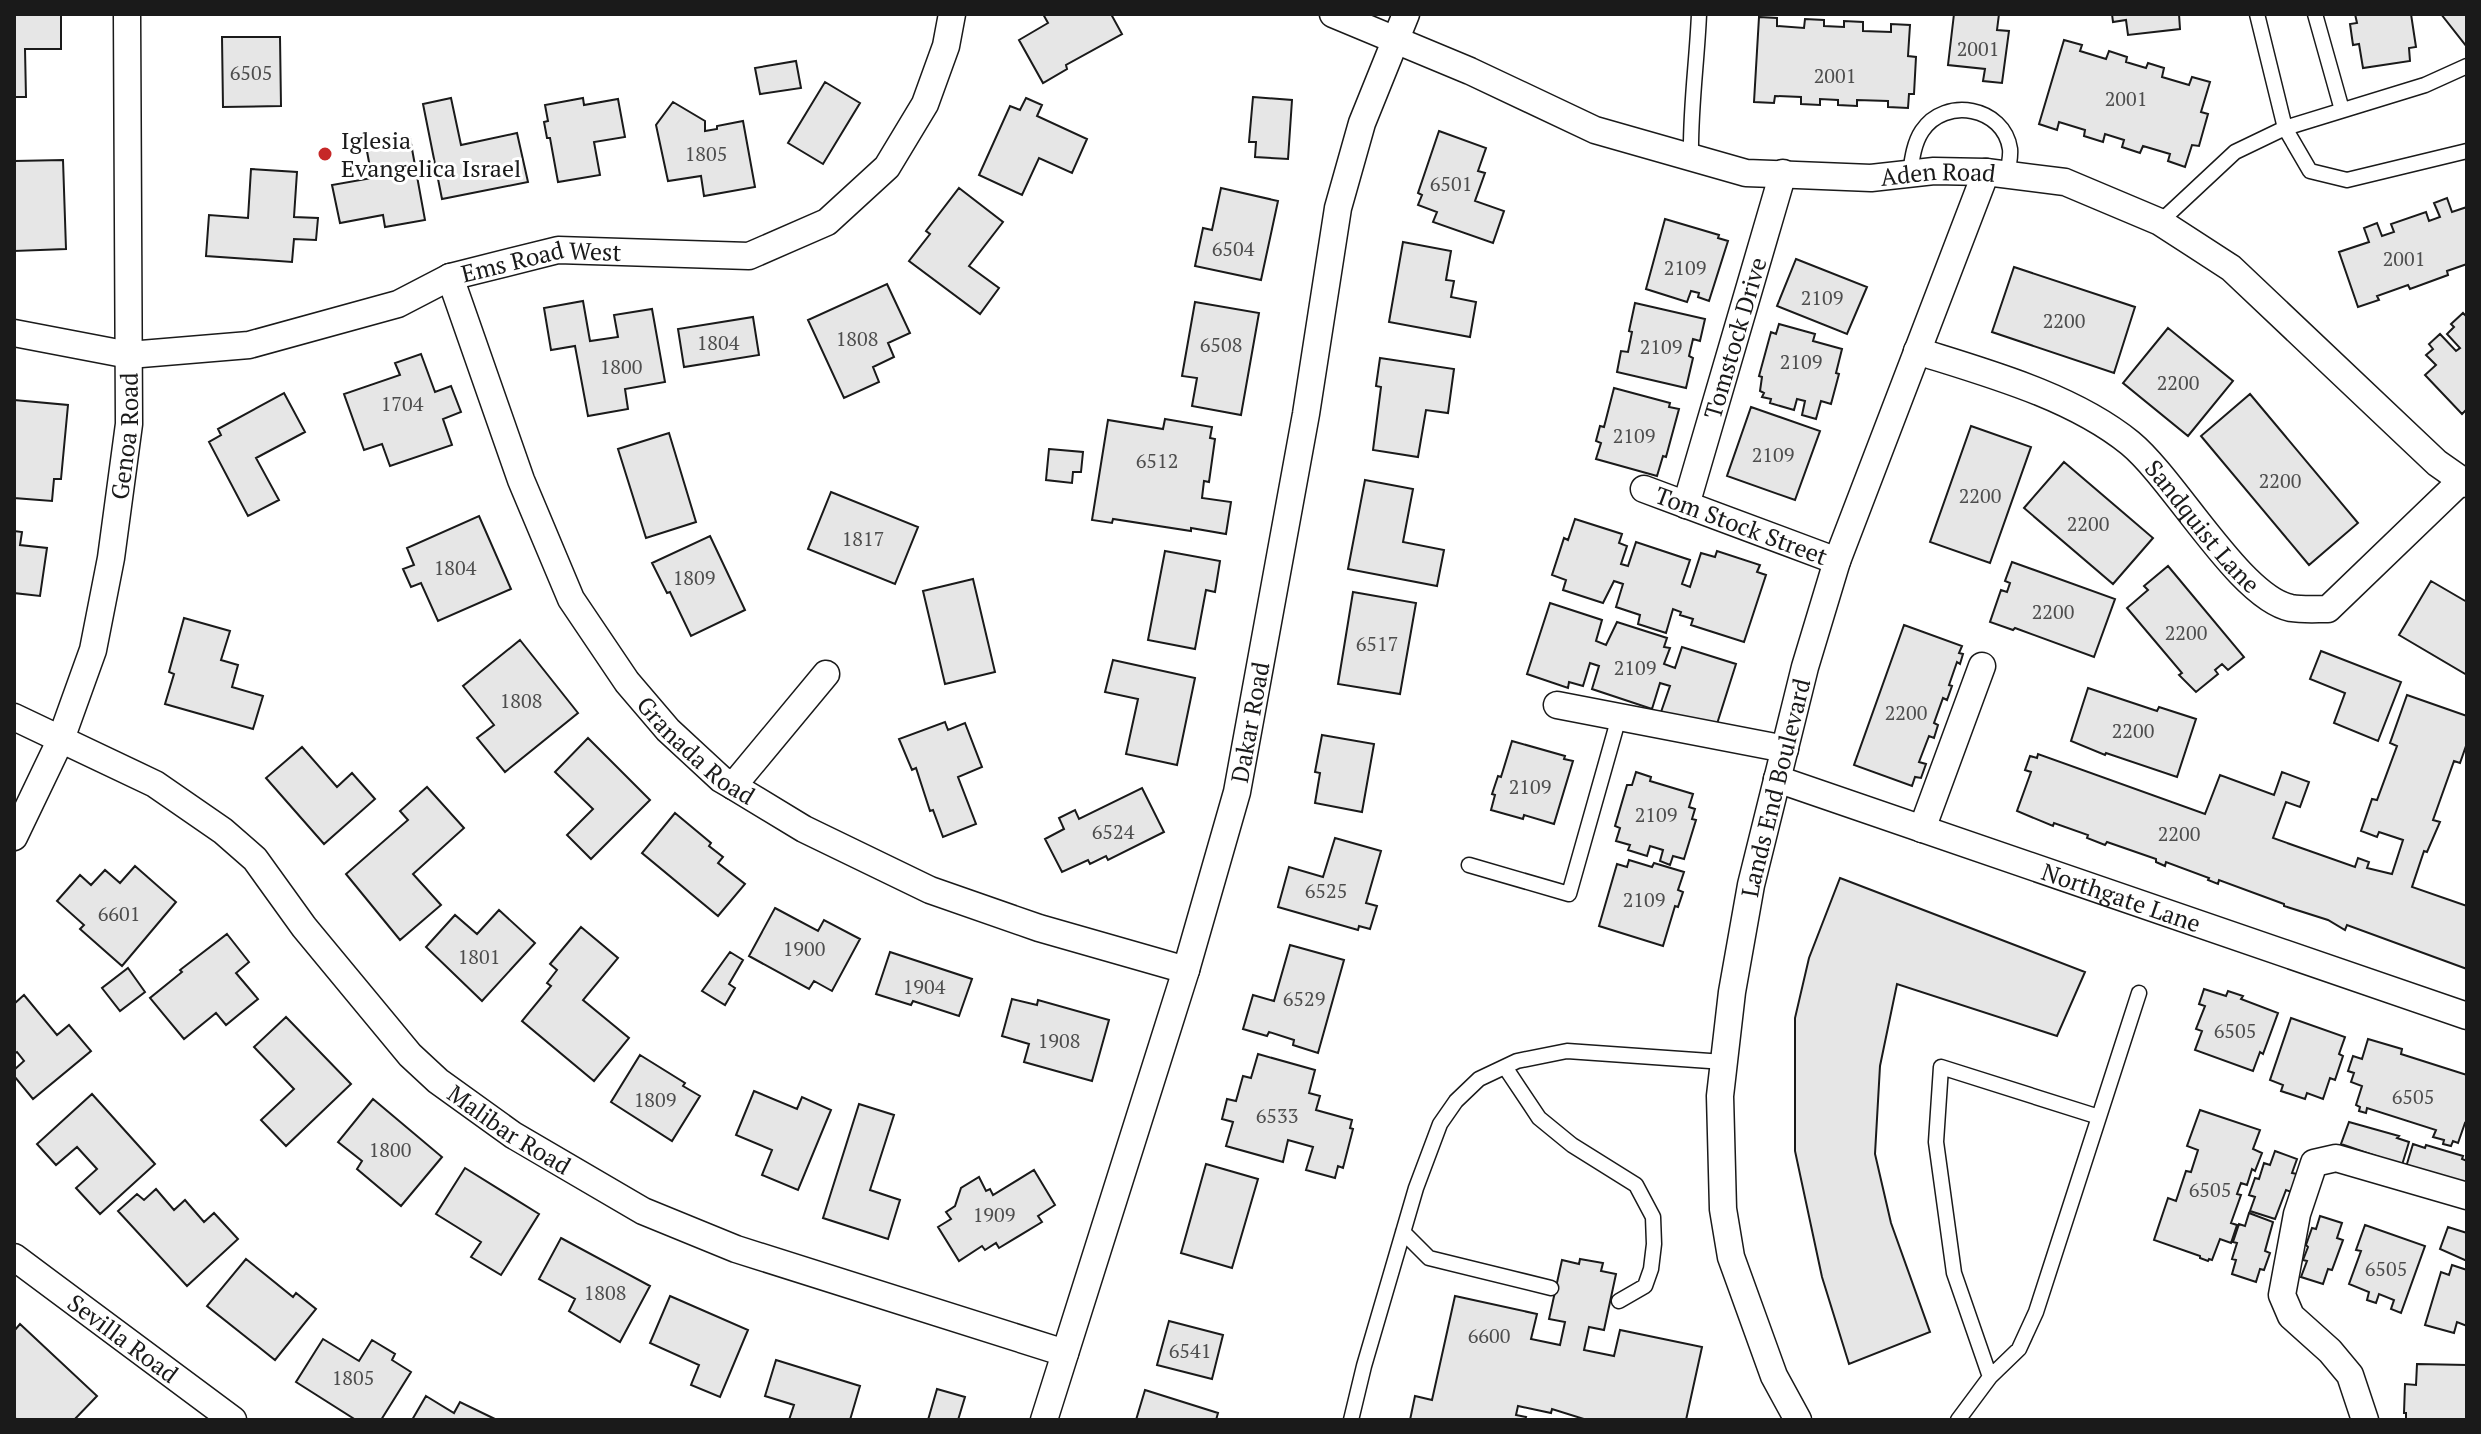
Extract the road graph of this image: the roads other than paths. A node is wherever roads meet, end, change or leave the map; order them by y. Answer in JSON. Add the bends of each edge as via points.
{"nodes":[{"id":1,"x":127,"y":14,"type":"edge"},
{"id":2,"x":952,"y":14,"type":"edge"},
{"id":3,"x":1333,"y":14,"type":"edge"},
{"id":4,"x":1406,"y":14,"type":"edge"},
{"id":5,"x":1699,"y":14,"type":"edge"},
{"id":6,"x":2257,"y":14,"type":"edge"},
{"id":7,"x":2315,"y":14,"type":"edge"},
{"id":8,"x":1395,"y":40,"type":"junction"},
{"id":9,"x":2467,"y":66,"type":"edge"},
{"id":10,"x":2342,"y":110,"type":"junction"},
{"id":11,"x":2285,"y":128,"type":"junction"},
{"id":12,"x":2467,"y":151,"type":"edge"},
{"id":13,"x":1691,"y":157,"type":"junction"},
{"id":14,"x":1783,"y":173,"type":"junction"},
{"id":15,"x":1910,"y":173,"type":"junction"},
{"id":16,"x":1997,"y":173,"type":"junction"},
{"id":17,"x":2160,"y":222,"type":"junction"},
{"id":18,"x":450,"y":277,"type":"junction"},
{"id":19,"x":14,"y":333,"type":"edge"},
{"id":20,"x":1917,"y":351,"type":"junction"},
{"id":21,"x":129,"y":355,"type":"junction"},
{"id":22,"x":2464,"y":482,"type":"edge"},
{"id":23,"x":1644,"y":489,"type":"dead end"},
{"id":24,"x":1686,"y":505,"type":"junction"},
{"id":25,"x":1837,"y":561,"type":"junction"},
{"id":26,"x":1982,"y":666,"type":"dead end"},
{"id":27,"x":826,"y":674,"type":"dead end"},
{"id":28,"x":1557,"y":705,"type":"dead end"},
{"id":29,"x":14,"y":717,"type":"edge"},
{"id":30,"x":1619,"y":717,"type":"junction"},
{"id":31,"x":61,"y":739,"type":"junction"},
{"id":32,"x":1785,"y":749,"type":"junction"},
{"id":33,"x":1777,"y":779,"type":"junction"},
{"id":34,"x":733,"y":786,"type":"junction"},
{"id":35,"x":1922,"y":829,"type":"junction"},
{"id":36,"x":14,"y":837,"type":"edge"},
{"id":37,"x":1469,"y":865,"type":"dead end"},
{"id":38,"x":1186,"y":970,"type":"junction"},
{"id":39,"x":2139,"y":993,"type":"dead end"},
{"id":40,"x":2467,"y":1016,"type":"edge"},
{"id":41,"x":1724,"y":1062,"type":"junction"},
{"id":42,"x":1505,"y":1067,"type":"junction"},
{"id":43,"x":2099,"y":1117,"type":"junction"},
{"id":44,"x":2467,"y":1196,"type":"edge"},
{"id":45,"x":1403,"y":1232,"type":"junction"},
{"id":46,"x":14,"y":1257,"type":"edge"},
{"id":47,"x":1551,"y":1288,"type":"dead end"},
{"id":48,"x":1619,"y":1301,"type":"dead end"},
{"id":49,"x":1065,"y":1353,"type":"junction"},
{"id":50,"x":1990,"y":1377,"type":"junction"},
{"id":51,"x":233,"y":1420,"type":"edge"},
{"id":52,"x":1044,"y":1420,"type":"edge"},
{"id":53,"x":1351,"y":1420,"type":"edge"},
{"id":54,"x":1798,"y":1420,"type":"edge"},
{"id":55,"x":1958,"y":1420,"type":"edge"},
{"id":56,"x":2365,"y":1420,"type":"edge"}],
"edges":[{"from":1,"to":21,"type":"street","name":"Genoa Road"},
{"from":2,"to":18,"type":"street","name":"Ems Road West","via":[[925,104],[887,167],[827,222],[749,256],[558,250]]},
{"from":3,"to":8,"type":"street","name":"Aden Road"},
{"from":4,"to":8,"type":"street","name":"Dakar Road"},
{"from":5,"to":13,"type":"lane"},
{"from":6,"to":11,"type":"lane"},
{"from":7,"to":10,"type":"lane"},
{"from":8,"to":13,"type":"street","name":"Aden Road","via":[[1595,130]]},
{"from":8,"to":38,"type":"street","name":"Dakar Road","via":[[1362,123],[1338,208],[1237,792]]},
{"from":9,"to":10,"type":"lane"},
{"from":10,"to":11,"type":"lane"},
{"from":11,"to":12,"type":"lane","via":[[2310,171],[2347,180]]},
{"from":11,"to":17,"type":"lane","via":[[2235,152]]},
{"from":13,"to":14,"type":"street","name":"Aden Road","via":[[1746,173]]},
{"from":14,"to":15,"type":"street","name":"Aden Road","via":[[1871,178]]},
{"from":14,"to":24,"type":"street","name":"Tomstock Drive"},
{"from":15,"to":16,"type":"street","name":"Aden Road"},
{"from":15,"to":16,"type":"lane","via":[[1923,128],[1947,110],[1968,109],[2002,130],[2010,148]]},
{"from":16,"to":17,"type":"street","name":"Aden Road","via":[[2065,182]]},
{"from":16,"to":20,"type":"street","name":"Lands End Boulevard"},
{"from":17,"to":22,"type":"street","name":"Aden Road","via":[[2231,268],[2437,463]]},
{"from":18,"to":21,"type":"street","name":"Ems Road West","via":[[398,304],[249,345]]},
{"from":18,"to":34,"type":"street","name":"Granada Road","via":[[521,480],[571,599],[627,682],[668,730]]},
{"from":19,"to":21,"type":"street","name":"Ems Road West"},
{"from":20,"to":22,"type":"street","name":"Sandquist Lane","via":[[2005,379],[2096,419],[2132,444],[2165,479],[2248,584],[2289,608],[2328,609]]},
{"from":20,"to":25,"type":"street","name":"Lands End Boulevard"},
{"from":21,"to":31,"type":"street","name":"Genoa Road","via":[[129,424],[111,558],[93,650]]},
{"from":23,"to":24,"type":"street","name":"Tom Stock Street"},
{"from":24,"to":25,"type":"street","name":"Tom Stock Street"},
{"from":25,"to":32,"type":"street","name":"Lands End Boulevard"},
{"from":26,"to":35,"type":"street"},
{"from":27,"to":34,"type":"street"},
{"from":28,"to":30,"type":"street"},
{"from":29,"to":31,"type":"street","name":"Malibar Road"},
{"from":30,"to":32,"type":"street"},
{"from":30,"to":37,"type":"lane","via":[[1569,894]]},
{"from":31,"to":36,"type":"street","name":"Genoa Road"},
{"from":31,"to":49,"type":"street","name":"Malibar Road","via":[[155,784],[255,859],[410,1055],[513,1135],[643,1211],[736,1249]]},
{"from":32,"to":33,"type":"street","name":"Lands End Boulevard"},
{"from":33,"to":35,"type":"street","name":"Northgate Lane"},
{"from":33,"to":41,"type":"street","name":"Lands End Boulevard","via":[[1751,885]]},
{"from":34,"to":38,"type":"street","name":"Granada Road","via":[[804,829],[930,890]]},
{"from":35,"to":40,"type":"street","name":"Northgate Lane"},
{"from":38,"to":49,"type":"street","name":"Dakar Road"},
{"from":39,"to":43,"type":"lane"},
{"from":41,"to":42,"type":"lane","via":[[1567,1051]]},
{"from":41,"to":54,"type":"street","name":"Lands End Boulevard","via":[[1723,1209],[1731,1257],[1774,1376]]},
{"from":42,"to":45,"type":"lane","via":[[1479,1079],[1440,1124]]},
{"from":42,"to":48,"type":"lane","via":[[1539,1118],[1636,1185],[1653,1217],[1654,1244],[1645,1286]]},
{"from":43,"to":50,"type":"lane","via":[[2036,1312],[2019,1349]]},
{"from":43,"to":50,"type":"lane","via":[[1941,1067],[1936,1142],[1954,1273]]},
{"from":44,"to":56,"type":"street","via":[[2336,1158],[2314,1163],[2297,1214],[2282,1295],[2291,1316],[2350,1375]]},
{"from":45,"to":47,"type":"lane","via":[[1429,1258]]},
{"from":45,"to":53,"type":"lane"},
{"from":46,"to":51,"type":"street","name":"Sevilla Road"},
{"from":49,"to":52,"type":"street","name":"Dakar Road"},
{"from":50,"to":55,"type":"lane"}]}
